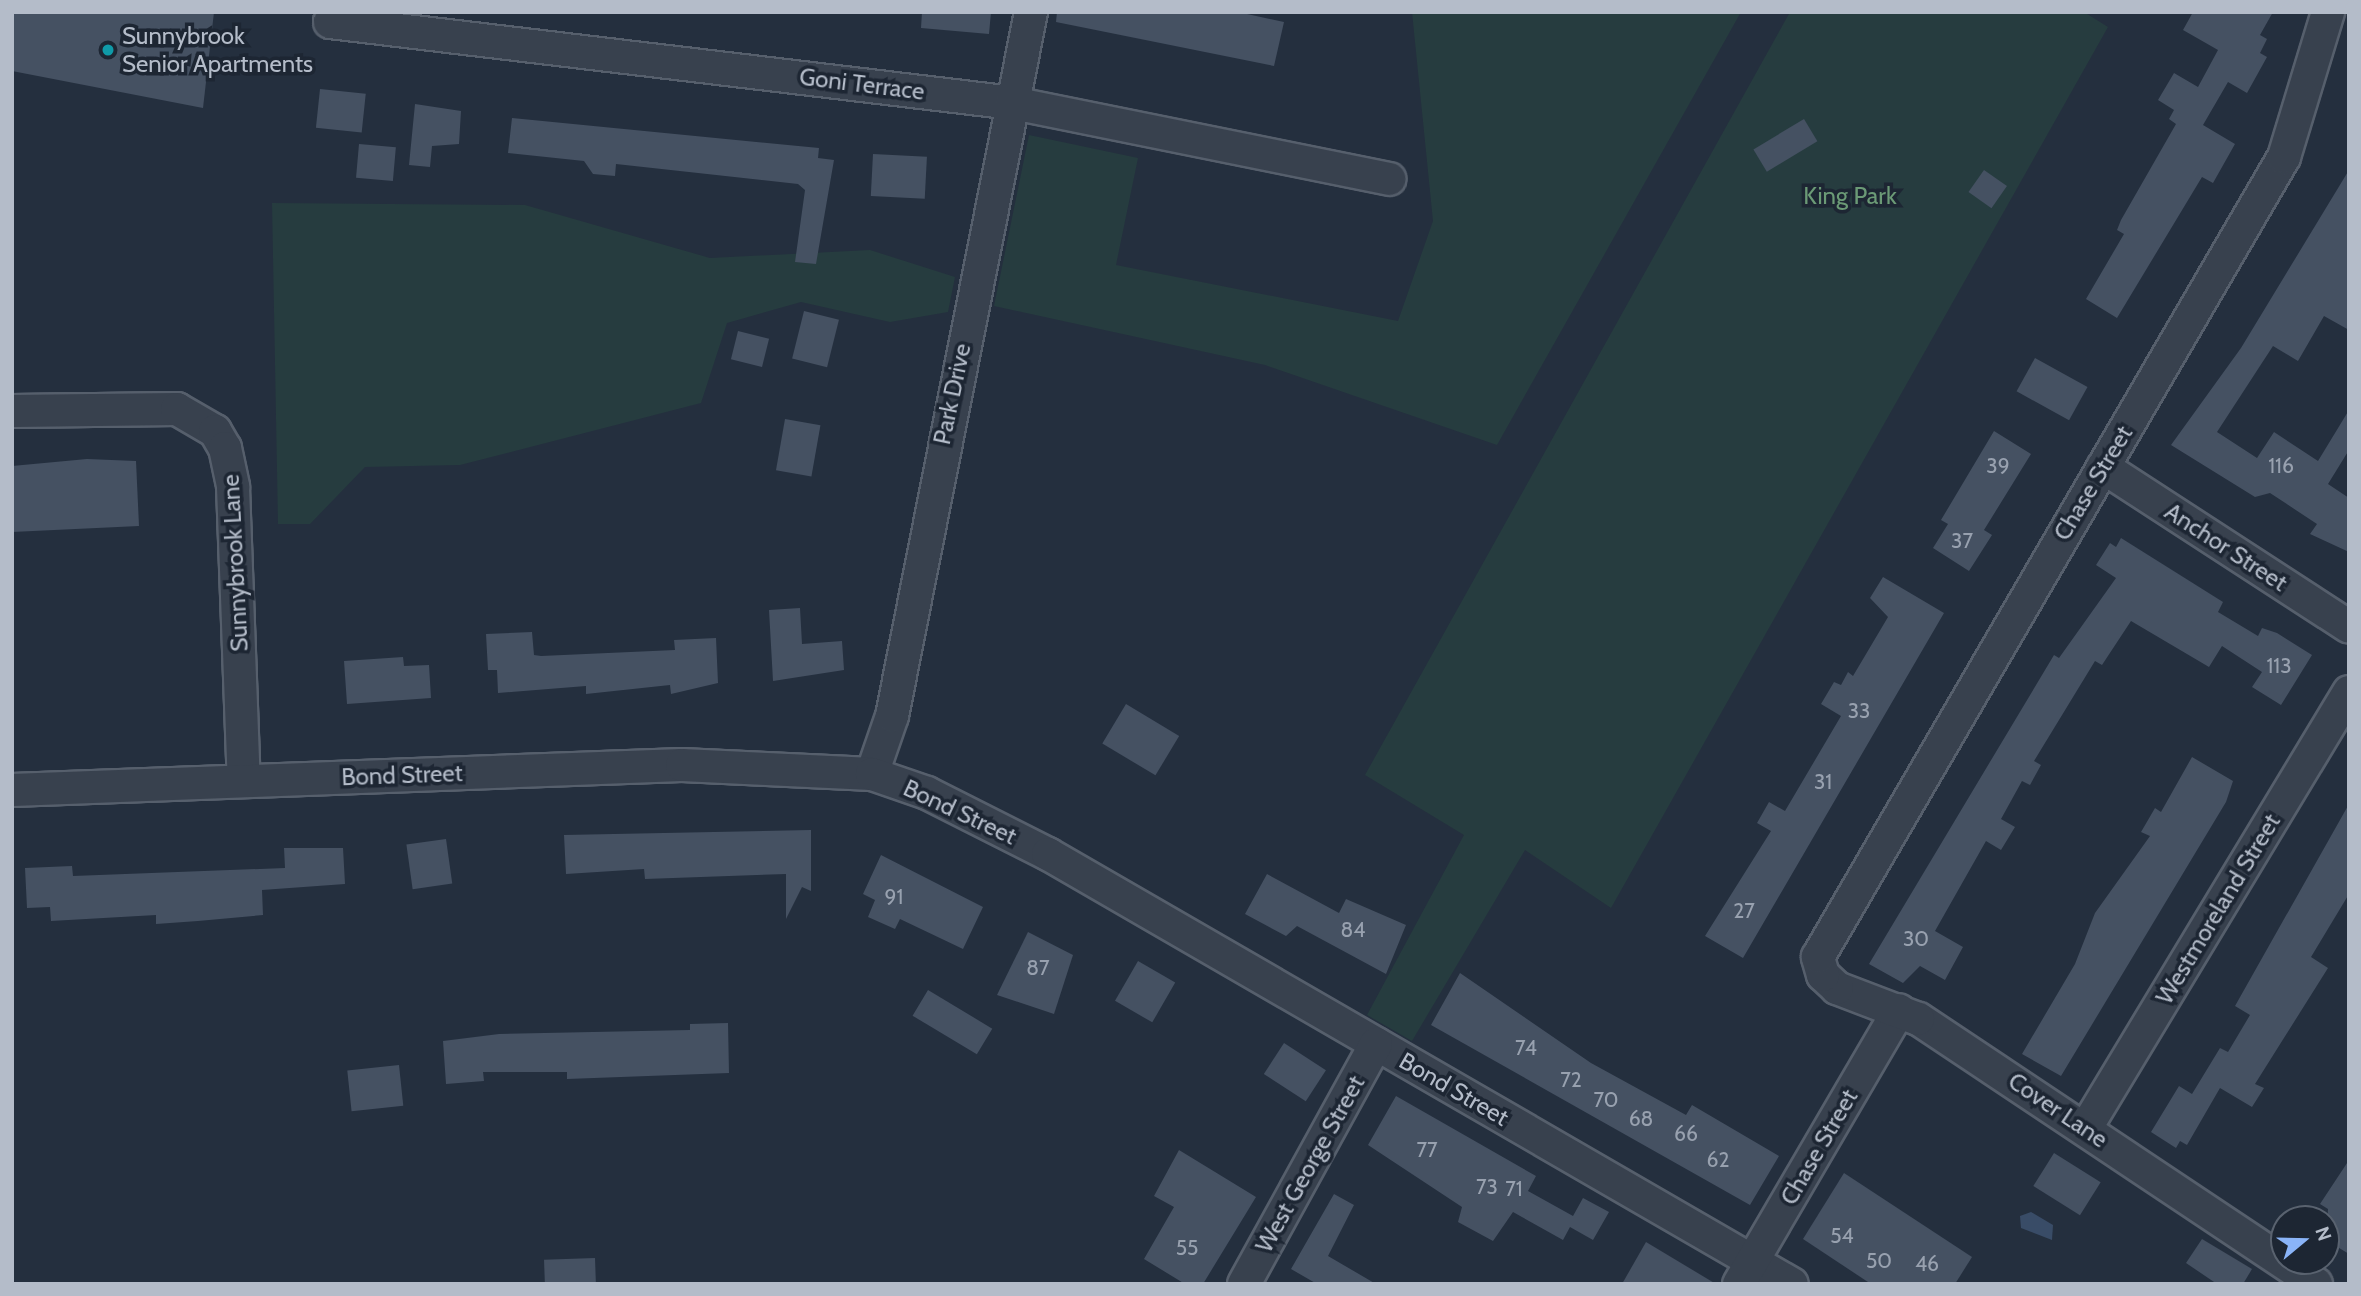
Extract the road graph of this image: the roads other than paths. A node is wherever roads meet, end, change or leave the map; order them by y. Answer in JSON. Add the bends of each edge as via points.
{"nodes":[{"id":1,"x":1031,"y":12,"type":"edge"},
{"id":2,"x":2329,"y":12,"type":"edge"},
{"id":3,"x":330,"y":22,"type":"dead end"},
{"id":4,"x":1013,"y":103,"type":"junction"},
{"id":5,"x":1389,"y":179,"type":"dead end"},
{"id":6,"x":12,"y":411,"type":"edge"},
{"id":7,"x":2103,"y":467,"type":"junction"},
{"id":8,"x":2349,"y":627,"type":"edge"},
{"id":9,"x":2349,"y":692,"type":"edge"},
{"id":10,"x":872,"y":774,"type":"junction"},
{"id":11,"x":244,"y":781,"type":"junction"},
{"id":12,"x":12,"y":790,"type":"edge"},
{"id":13,"x":1823,"y":939,"type":"joint"},
{"id":14,"x":1899,"y":1010,"type":"junction"},
{"id":15,"x":1376,"y":1044,"type":"junction"},
{"id":16,"x":2087,"y":1126,"type":"junction"},
{"id":17,"x":1746,"y":1271,"type":"edge"},
{"id":18,"x":1244,"y":1284,"type":"edge"},
{"id":19,"x":1792,"y":1284,"type":"edge"},
{"id":20,"x":2316,"y":1284,"type":"edge"}],
"edges":[{"from":1,"to":4,"type":"street","name":"Park Drive"},
{"from":2,"to":7,"type":"street","name":"Chase Street","via":[[2284,156]]},
{"from":3,"to":4,"type":"street","name":"Goni Terrace"},
{"from":4,"to":5,"type":"street","name":"Goni Terrace"},
{"from":4,"to":10,"type":"street","name":"Park Drive","via":[[892,716]]},
{"from":6,"to":11,"type":"street","name":"Sunnybrook Lane","via":[[158,407],[196,417],[220,440],[233,486]]},
{"from":7,"to":8,"type":"street","name":"Anchor Street"},
{"from":7,"to":13,"type":"street","name":"Chase Street"},
{"from":9,"to":16,"type":"street","name":"Westmoreland Street"},
{"from":10,"to":11,"type":"street","name":"Bond Street","via":[[682,765]]},
{"from":10,"to":15,"type":"street","name":"Bond Street","via":[[927,793],[1038,849]]},
{"from":11,"to":12,"type":"street","name":"Bond Street"},
{"from":13,"to":14,"type":"street","name":"Cover Lane","via":[[1818,957],[1828,982]]},
{"from":14,"to":16,"type":"street","name":"Cover Lane"},
{"from":14,"to":17,"type":"street","name":"Chase Street"},
{"from":15,"to":17,"type":"street","name":"Bond Street"},
{"from":15,"to":18,"type":"street","name":"West George Street"},
{"from":16,"to":20,"type":"street","name":"Cover Lane"},
{"from":17,"to":19,"type":"street","name":"Bond Street"}]}
